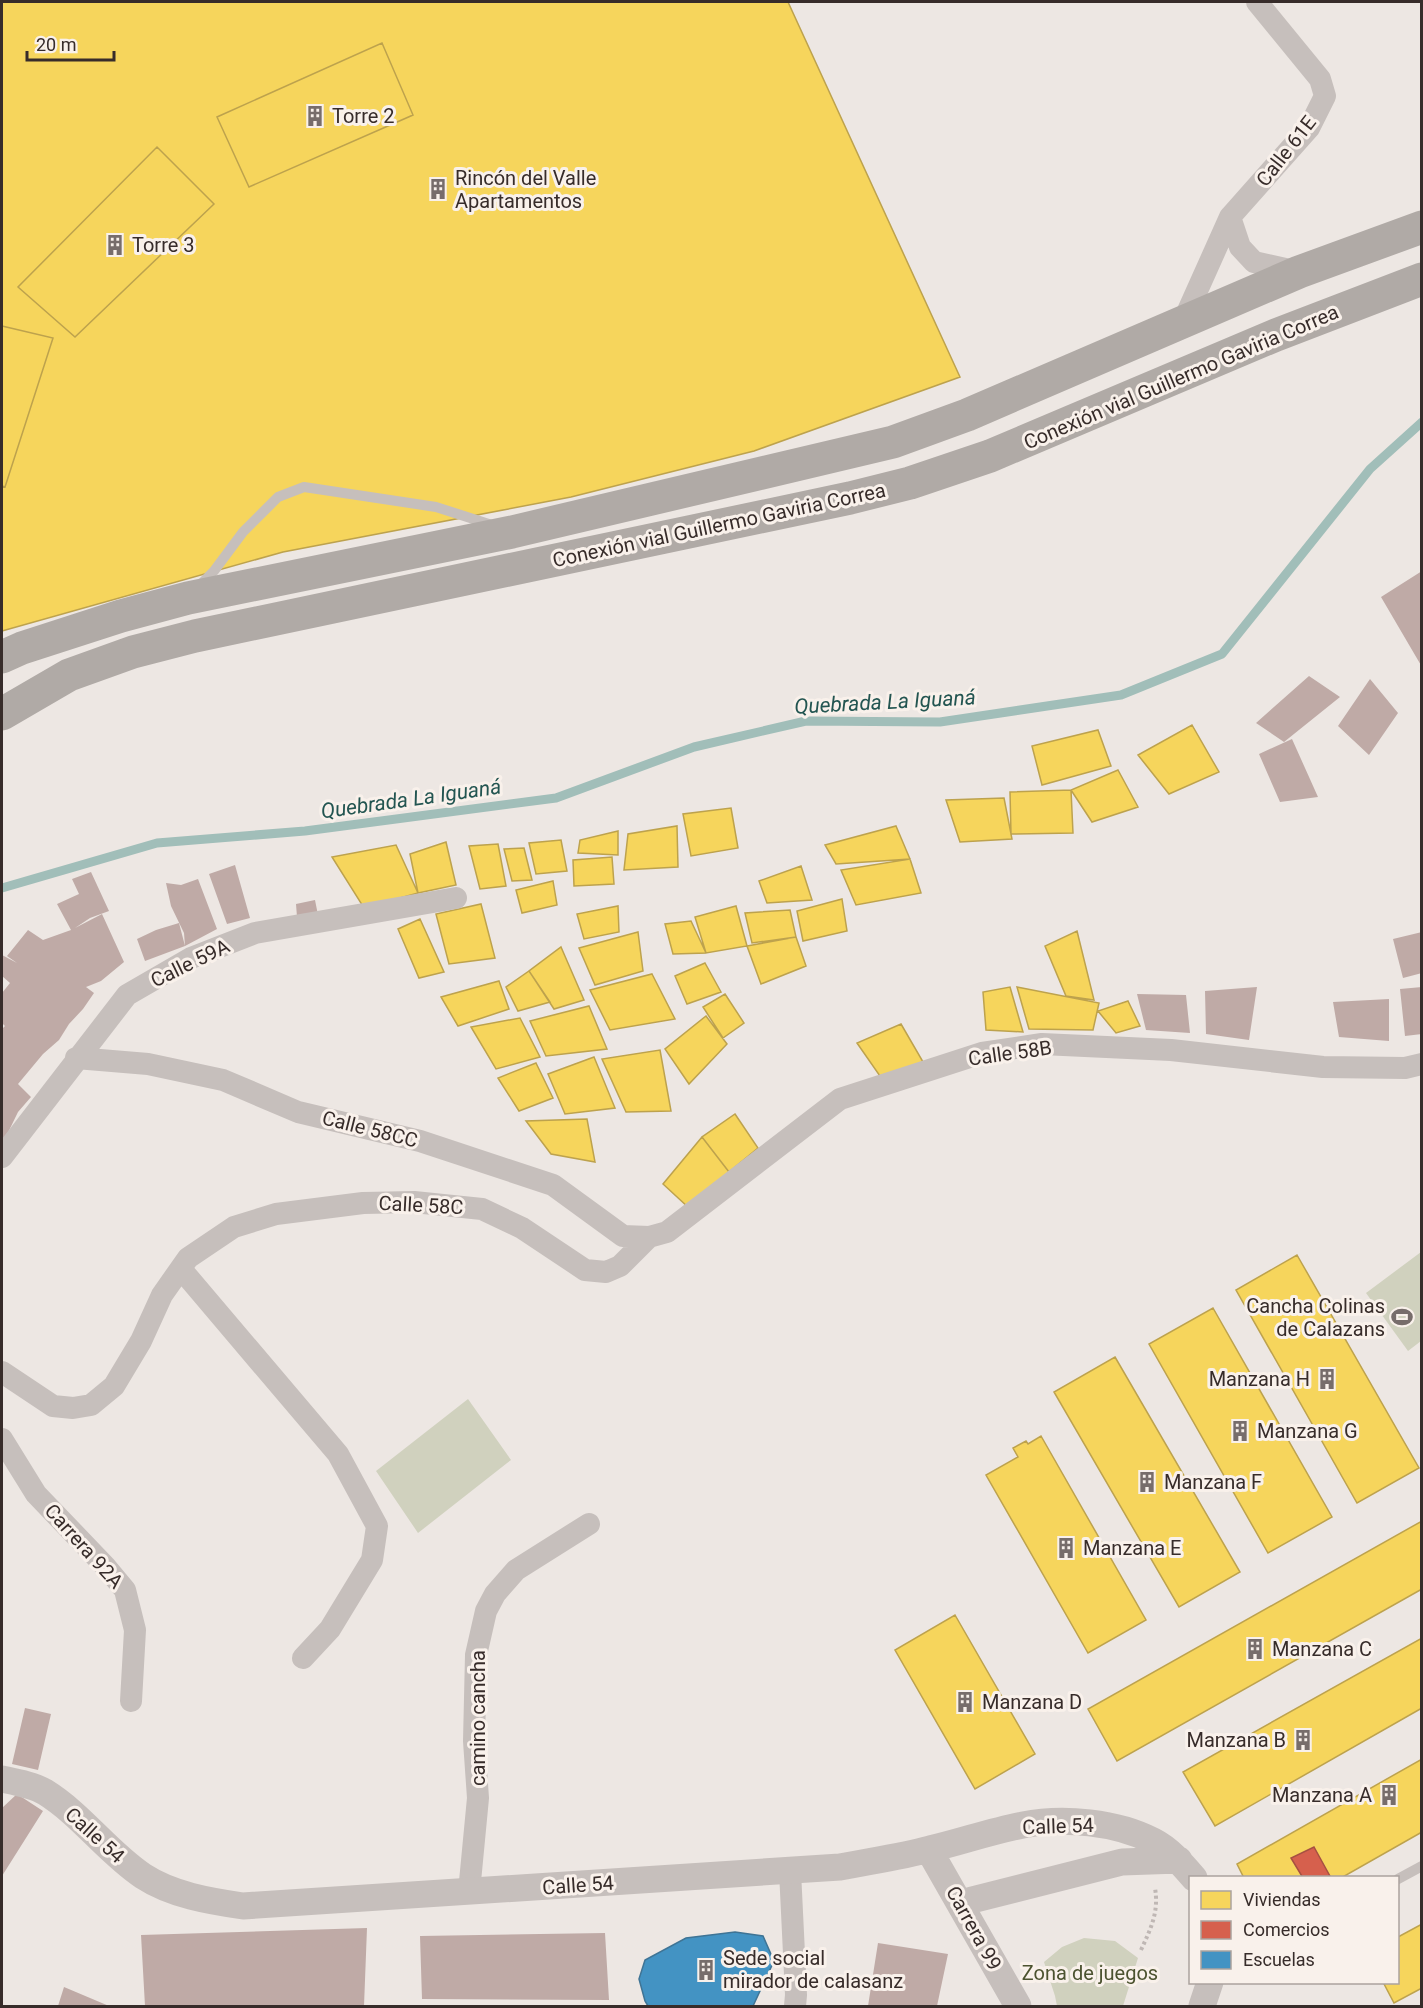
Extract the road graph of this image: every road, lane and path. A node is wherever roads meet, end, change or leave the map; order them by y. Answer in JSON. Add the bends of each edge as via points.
{"nodes":[{"id":1,"x":1257,"y":2,"type":"edge"},
{"id":2,"x":1230,"y":217,"type":"junction"},
{"id":3,"x":1422,"y":227,"type":"edge"},
{"id":4,"x":1299,"y":272,"type":"junction"},
{"id":5,"x":1422,"y":279,"type":"edge"},
{"id":6,"x":1183,"y":322,"type":"junction"},
{"id":7,"x":512,"y":532,"type":"junction"},
{"id":8,"x":188,"y":598,"type":"junction"},
{"id":9,"x":2,"y":657,"type":"edge"},
{"id":10,"x":2,"y":714,"type":"edge"},
{"id":11,"x":456,"y":898,"type":"dead end"},
{"id":12,"x":76,"y":1058,"type":"junction"},
{"id":13,"x":1422,"y":1064,"type":"edge"},
{"id":14,"x":2,"y":1157,"type":"edge"},
{"id":15,"x":649,"y":1237,"type":"junction"},
{"id":16,"x":181,"y":1269,"type":"junction"},
{"id":17,"x":2,"y":1372,"type":"edge"},
{"id":18,"x":2,"y":1439,"type":"edge"},
{"id":19,"x":589,"y":1524,"type":"dead end"},
{"id":20,"x":303,"y":1658,"type":"dead end"},
{"id":21,"x":131,"y":1701,"type":"dead end"},
{"id":22,"x":2,"y":1779,"type":"edge"},
{"id":23,"x":929,"y":1850,"type":"junction"},
{"id":24,"x":1146,"y":1860,"type":"junction"},
{"id":25,"x":1422,"y":1866,"type":"edge"},
{"id":26,"x":1186,"y":1869,"type":"edge"},
{"id":27,"x":790,"y":1870,"type":"junction"},
{"id":28,"x":1399,"y":1878,"type":"edge"},
{"id":29,"x":469,"y":1892,"type":"junction"},
{"id":30,"x":960,"y":1903,"type":"junction"},
{"id":31,"x":1141,"y":1950,"type":"dead end"},
{"id":32,"x":1210,"y":1984,"type":"edge"},
{"id":33,"x":795,"y":2007,"type":"edge"},
{"id":34,"x":1018,"y":2007,"type":"edge"},
{"id":35,"x":1202,"y":2007,"type":"edge"}],
"edges":[{"from":1,"to":2,"type":"street","name":"Calle 61E","via":[[1320,79],[1325,96],[1309,128]]},
{"from":2,"to":4,"type":"street","via":[[1240,247],[1254,262]]},
{"from":2,"to":6,"type":"street","name":"Calle 61E"},
{"from":3,"to":4,"type":"highway","name":"Conexión vial Guillermo Gaviria Correa"},
{"from":4,"to":6,"type":"highway","name":"Conexión vial Guillermo Gaviria Correa"},
{"from":5,"to":10,"type":"highway","name":"Conexión vial Guillermo Gaviria Correa","via":[[1276,335],[1001,452],[910,483],[195,636],[133,652],[69,675]]},
{"from":6,"to":7,"type":"highway","name":"Conexión vial Guillermo Gaviria Correa","via":[[967,415],[893,442]]},
{"from":7,"to":8,"type":"highway","name":"Conexión vial Guillermo Gaviria Correa"},
{"from":7,"to":8,"type":"lane","via":[[436,507],[303,487],[278,497]]},
{"from":8,"to":9,"type":"highway","name":"Conexión vial Guillermo Gaviria Correa"},
{"from":11,"to":12,"type":"street","name":"Calle 59A","via":[[255,933],[191,958],[127,995]]},
{"from":12,"to":14,"type":"street","name":"Calle 59A"},
{"from":12,"to":15,"type":"street","name":"Calle 58CC","via":[[148,1064],[223,1080],[298,1112],[420,1141],[553,1185],[623,1236]]},
{"from":13,"to":15,"type":"street","name":"Calle 58B","via":[[1405,1068],[1323,1067],[1171,1050],[1042,1044],[982,1053],[840,1099],[667,1232]]},
{"from":15,"to":16,"type":"street","name":"Calle 58C","via":[[620,1266],[606,1272],[585,1270],[522,1228],[482,1209],[414,1202],[363,1203],[276,1214],[234,1227],[188,1258]]},
{"from":16,"to":17,"type":"street","name":"Calle 58C","via":[[162,1295],[114,1386],[91,1405],[53,1406]]},
{"from":16,"to":20,"type":"street","via":[[338,1454],[377,1526],[372,1560],[330,1629]]},
{"from":18,"to":21,"type":"street","name":"Carrera 92A","via":[[36,1494],[125,1590],[135,1630]]},
{"from":19,"to":29,"type":"street","name":"camino cancha","via":[[516,1570],[486,1611],[476,1655],[474,1741],[478,1798]]},
{"from":22,"to":29,"type":"street","name":"Calle 54","via":[[44,1791],[144,1876],[193,1897],[243,1906]]},
{"from":23,"to":26,"type":"street","name":"Calle 54","via":[[1026,1824],[1077,1822],[1106,1825],[1154,1841]]},
{"from":23,"to":27,"type":"street","name":"Calle 54","via":[[840,1867]]},
{"from":23,"to":30,"type":"street","name":"Carrera 99"},
{"from":24,"to":26,"type":"street","name":"Calle 54"},
{"from":24,"to":30,"type":"street","name":"Calle 54","via":[[1089,1869]]},
{"from":24,"to":31,"type":"path","via":[[1157,1901],[1155,1920]]},
{"from":25,"to":28,"type":"lane"},
{"from":27,"to":29,"type":"street","name":"Calle 54"},
{"from":27,"to":33,"type":"street"},
{"from":30,"to":34,"type":"street","name":"Carrera 99"},
{"from":32,"to":35,"type":"street"}]}
